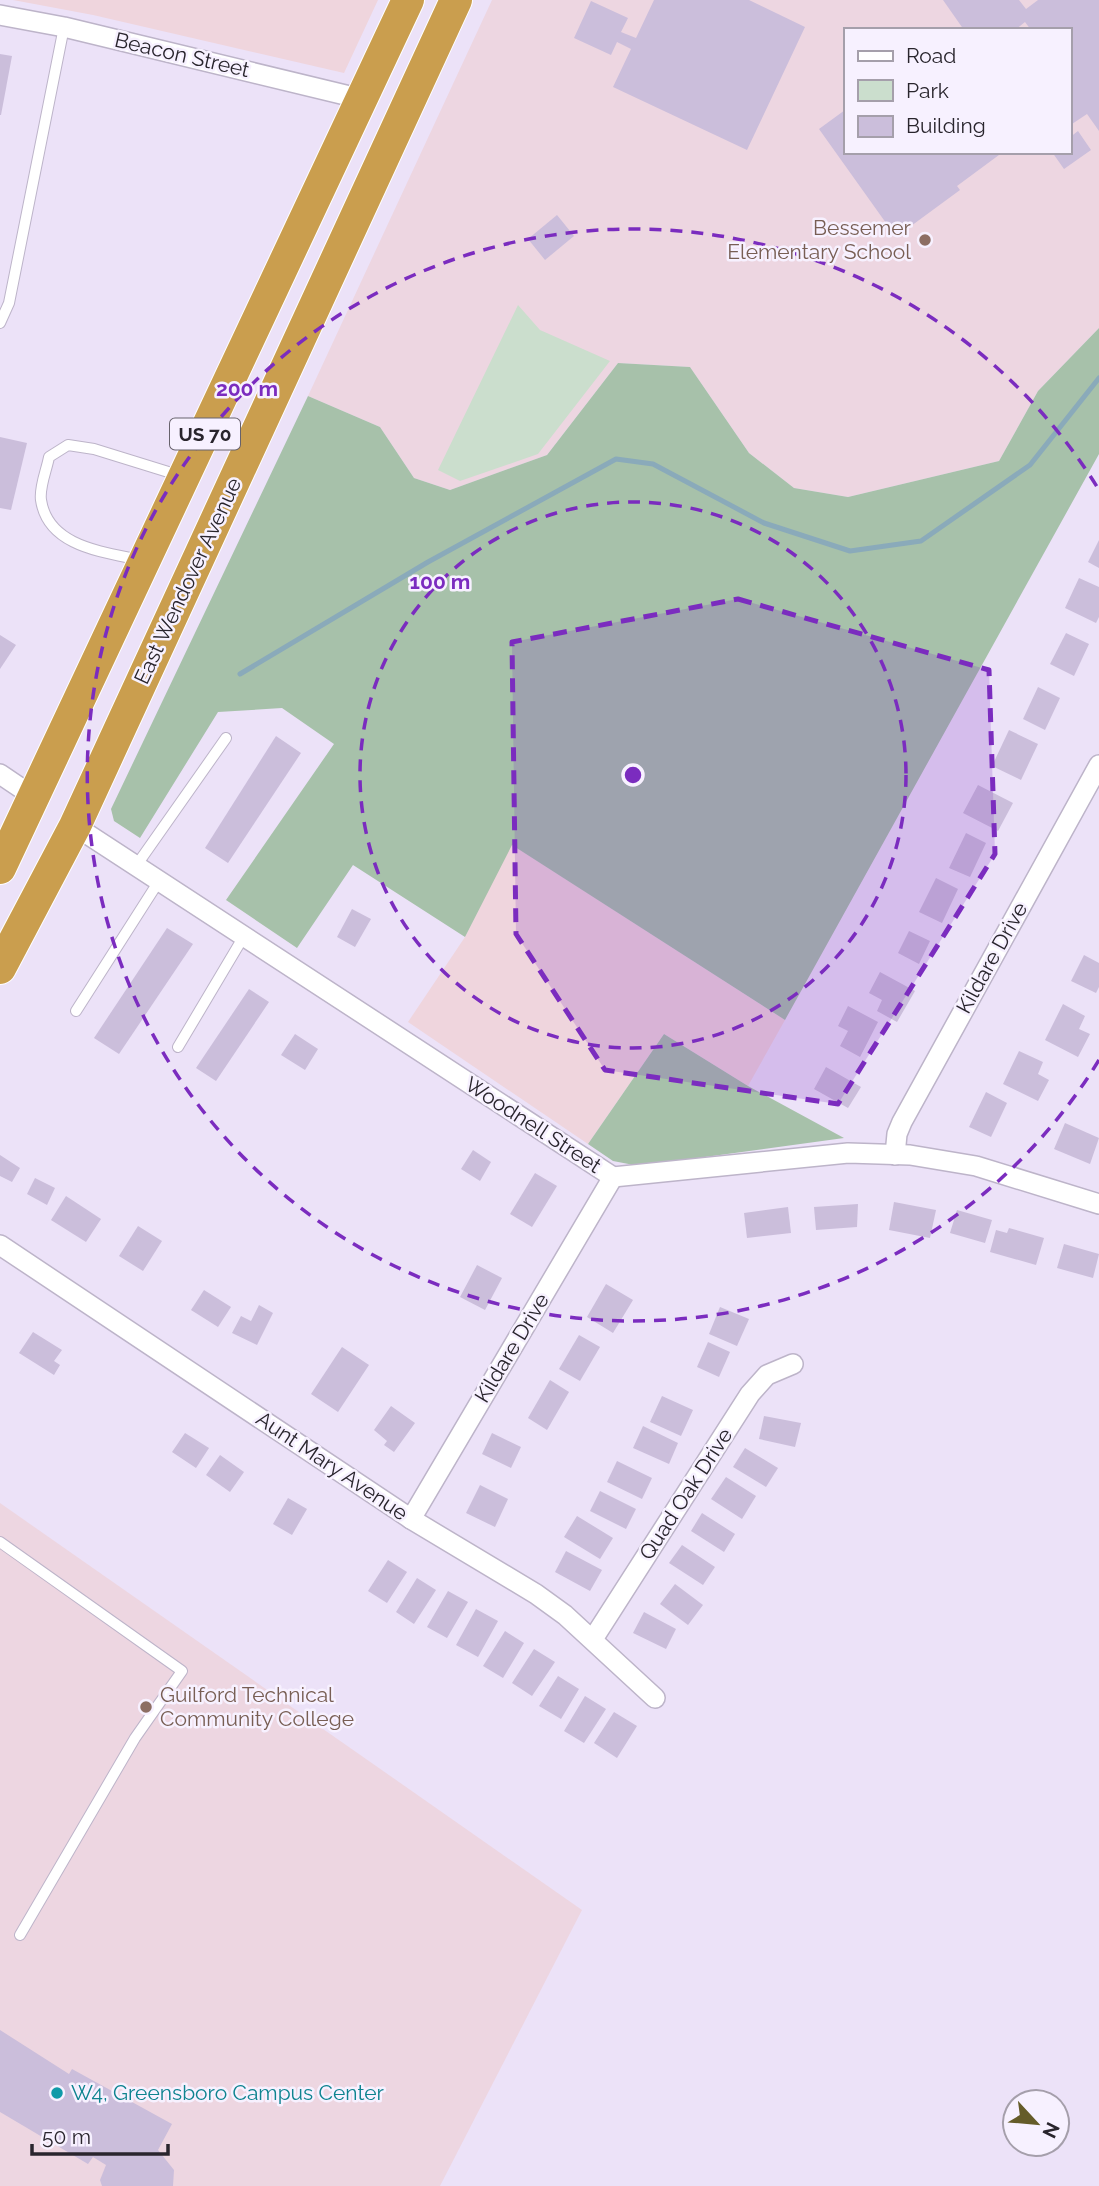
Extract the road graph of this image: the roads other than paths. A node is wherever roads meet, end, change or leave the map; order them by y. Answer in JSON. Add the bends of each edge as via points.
{"nodes":[{"id":1,"x":408,"y":0,"type":"edge"},
{"id":2,"x":456,"y":0,"type":"edge"},
{"id":3,"x":0,"y":15,"type":"edge"},
{"id":4,"x":64,"y":27,"type":"junction"},
{"id":5,"x":362,"y":99,"type":"junction"},
{"id":6,"x":0,"y":323,"type":"edge"},
{"id":7,"x":186,"y":477,"type":"junction"},
{"id":8,"x":146,"y":561,"type":"junction"},
{"id":9,"x":226,"y":738,"type":"dead end"},
{"id":10,"x":1099,"y":765,"type":"edge"},
{"id":11,"x":0,"y":774,"type":"edge"},
{"id":12,"x":34,"y":797,"type":"junction"},
{"id":13,"x":75,"y":826,"type":"junction"},
{"id":14,"x":136,"y":866,"type":"junction"},
{"id":15,"x":0,"y":867,"type":"edge"},
{"id":16,"x":159,"y":881,"type":"junction"},
{"id":17,"x":244,"y":936,"type":"junction"},
{"id":18,"x":0,"y":968,"type":"edge"},
{"id":19,"x":76,"y":1011,"type":"dead end"},
{"id":20,"x":178,"y":1047,"type":"dead end"},
{"id":21,"x":895,"y":1155,"type":"junction"},
{"id":22,"x":613,"y":1177,"type":"junction"},
{"id":23,"x":1099,"y":1204,"type":"edge"},
{"id":24,"x":0,"y":1245,"type":"edge"},
{"id":25,"x":793,"y":1364,"type":"dead end"},
{"id":26,"x":411,"y":1519,"type":"junction"},
{"id":27,"x":0,"y":1542,"type":"edge"},
{"id":28,"x":593,"y":1639,"type":"junction"},
{"id":29,"x":655,"y":1698,"type":"dead end"},
{"id":30,"x":20,"y":1935,"type":"dead end"}],
"edges":[{"from":1,"to":5,"type":"highway","number":"US 70"},
{"from":2,"to":13,"type":"highway","name":"East Wendover Avenue","number":"US 70"},
{"from":3,"to":4,"type":"street","name":"Beacon Street"},
{"from":4,"to":5,"type":"street","name":"Beacon Street"},
{"from":4,"to":6,"type":"lane","via":[[9,303]]},
{"from":5,"to":7,"type":"highway","number":"US 70"},
{"from":7,"to":8,"type":"highway","number":"US 70"},
{"from":7,"to":8,"type":"lane","via":[[68,445],[49,457],[40,498],[49,521],[67,539],[86,548]]},
{"from":8,"to":12,"type":"highway","number":"US 70"},
{"from":9,"to":14,"type":"lane"},
{"from":10,"to":21,"type":"street","name":"Kildare Drive","via":[[902,1122]]},
{"from":11,"to":12,"type":"street"},
{"from":12,"to":15,"type":"highway","number":"US 70"},
{"from":13,"to":14,"type":"street","name":"Woodnell Street"},
{"from":13,"to":18,"type":"highway","name":"East Wendover Avenue","number":"US 70"},
{"from":14,"to":16,"type":"street","name":"Woodnell Street"},
{"from":16,"to":17,"type":"street","name":"Woodnell Street"},
{"from":16,"to":19,"type":"lane"},
{"from":17,"to":20,"type":"lane"},
{"from":17,"to":22,"type":"street","name":"Woodnell Street"},
{"from":21,"to":22,"type":"street","name":"Woodnell Street","via":[[848,1153]]},
{"from":21,"to":23,"type":"street","name":"Woodnell Street","via":[[976,1167]]},
{"from":22,"to":26,"type":"street","name":"Kildare Drive"},
{"from":24,"to":26,"type":"street","name":"Aunt Mary Avenue"},
{"from":25,"to":28,"type":"street","name":"Quad Oak Drive","via":[[767,1375],[750,1394]]},
{"from":26,"to":28,"type":"street","name":"Aunt Mary Avenue","via":[[536,1594]]},
{"from":27,"to":30,"type":"lane","via":[[182,1671],[135,1738]]},
{"from":28,"to":29,"type":"street","name":"Aunt Mary Avenue"}]}
